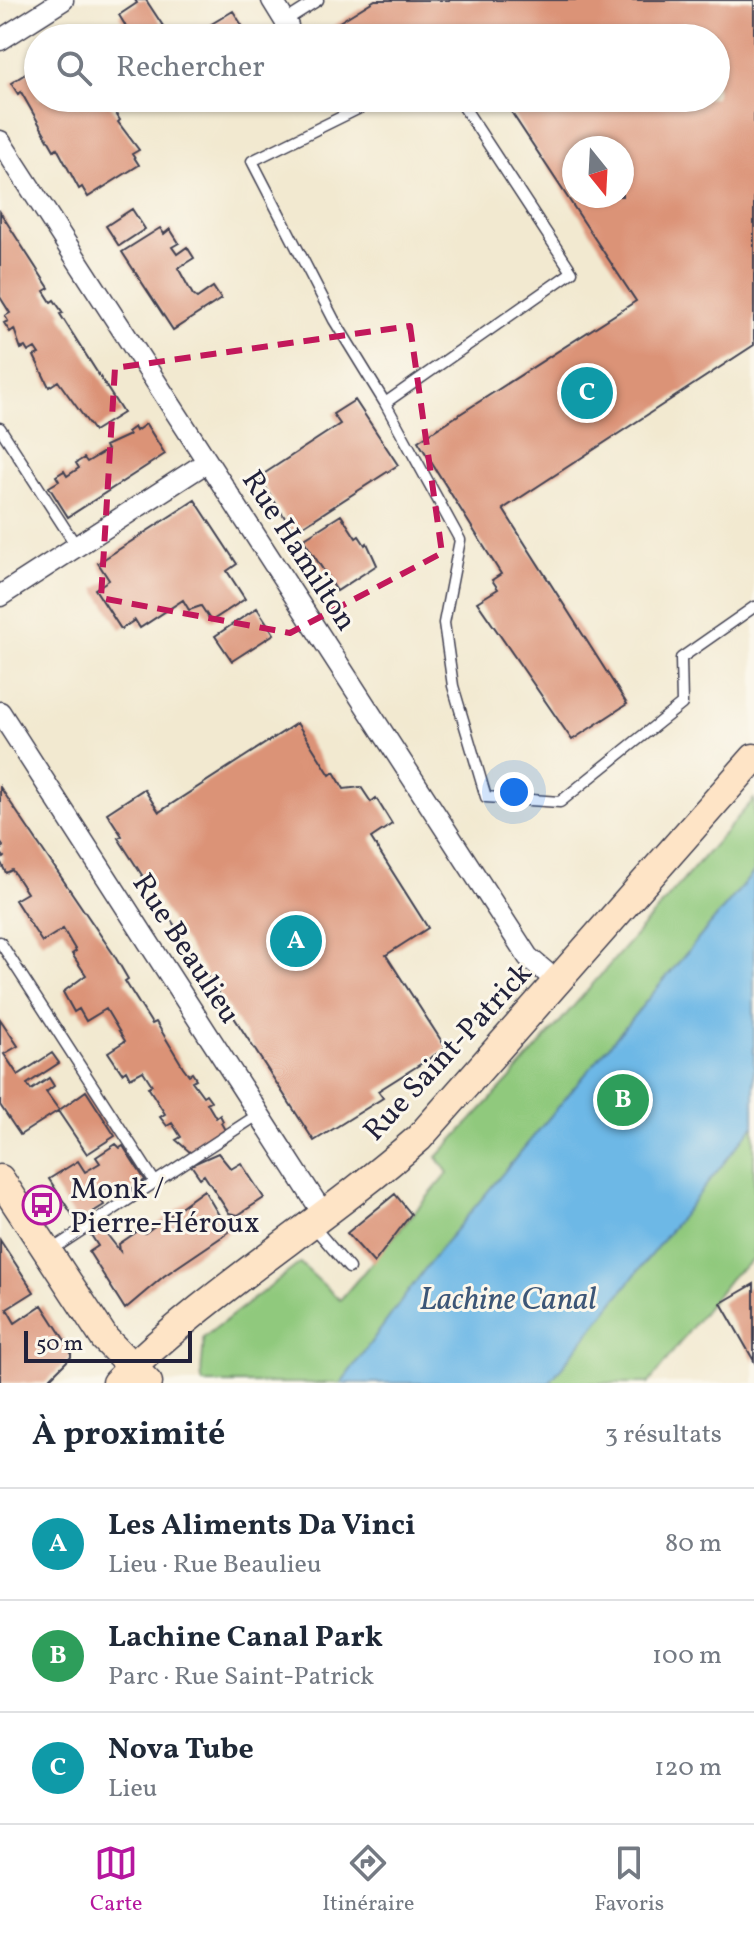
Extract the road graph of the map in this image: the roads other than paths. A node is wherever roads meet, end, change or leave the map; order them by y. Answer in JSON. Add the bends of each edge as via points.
{"nodes":[{"id":1,"x":63,"y":0,"type":"edge"},
{"id":2,"x":272,"y":0,"type":"edge"},
{"id":3,"x":318,"y":0,"type":"edge"},
{"id":4,"x":286,"y":23,"type":"joint"},
{"id":5,"x":25,"y":24,"type":"edge"},
{"id":6,"x":24,"y":25,"type":"edge"},
{"id":7,"x":0,"y":40,"type":"edge"},
{"id":8,"x":352,"y":112,"type":"edge"},
{"id":9,"x":467,"y":112,"type":"edge"},
{"id":10,"x":0,"y":141,"type":"edge"},
{"id":11,"x":385,"y":403,"type":"junction"},
{"id":12,"x":0,"y":428,"type":"edge"},
{"id":13,"x":207,"y":462,"type":"junction"},
{"id":14,"x":77,"y":547,"type":"junction"},
{"id":15,"x":0,"y":596,"type":"edge"},
{"id":16,"x":754,"y":607,"type":"edge"},
{"id":17,"x":0,"y":712,"type":"edge"},
{"id":18,"x":754,"y":758,"type":"edge"},
{"id":19,"x":0,"y":942,"type":"edge"},
{"id":20,"x":559,"y":983,"type":"junction"},
{"id":21,"x":259,"y":1114,"type":"junction"},
{"id":22,"x":0,"y":1179,"type":"edge"},
{"id":23,"x":155,"y":1182,"type":"junction"},
{"id":24,"x":318,"y":1220,"type":"junction"},
{"id":25,"x":48,"y":1253,"type":"junction"},
{"id":26,"x":349,"y":1268,"type":"dead end"},
{"id":27,"x":132,"y":1378,"type":"edge"}],
"edges":[{"from":1,"to":5,"type":"street"},
{"from":2,"to":4,"type":"street"},
{"from":3,"to":4,"type":"lane"},
{"from":6,"to":7,"type":"street"},
{"from":8,"to":11,"type":"lane","via":[[252,161],[334,320]]},
{"from":9,"to":11,"type":"lane","via":[[572,272]]},
{"from":10,"to":13,"type":"street","name":"Rue Hamilton"},
{"from":11,"to":16,"type":"lane","via":[[460,540],[444,623],[453,686],[486,797],[560,802],[682,704],[681,658]]},
{"from":12,"to":14,"type":"lane"},
{"from":13,"to":14,"type":"street"},
{"from":13,"to":20,"type":"street","name":"Rue Hamilton","via":[[528,957]]},
{"from":14,"to":15,"type":"street"},
{"from":17,"to":21,"type":"street","name":"Rue Beaulieu"},
{"from":18,"to":20,"type":"main road","name":"Rue Saint-Patrick"},
{"from":19,"to":23,"type":"lane"},
{"from":20,"to":24,"type":"main road","name":"Rue Saint-Patrick","via":[[419,1138]]},
{"from":21,"to":23,"type":"lane"},
{"from":21,"to":24,"type":"street","name":"Rue Beaulieu"},
{"from":22,"to":25,"type":"main road"},
{"from":23,"to":25,"type":"lane"},
{"from":24,"to":26,"type":"lane"},
{"from":24,"to":27,"type":"main road","name":"Rue Saint-Patrick","via":[[166,1333]]},
{"from":25,"to":27,"type":"main road"}]}
